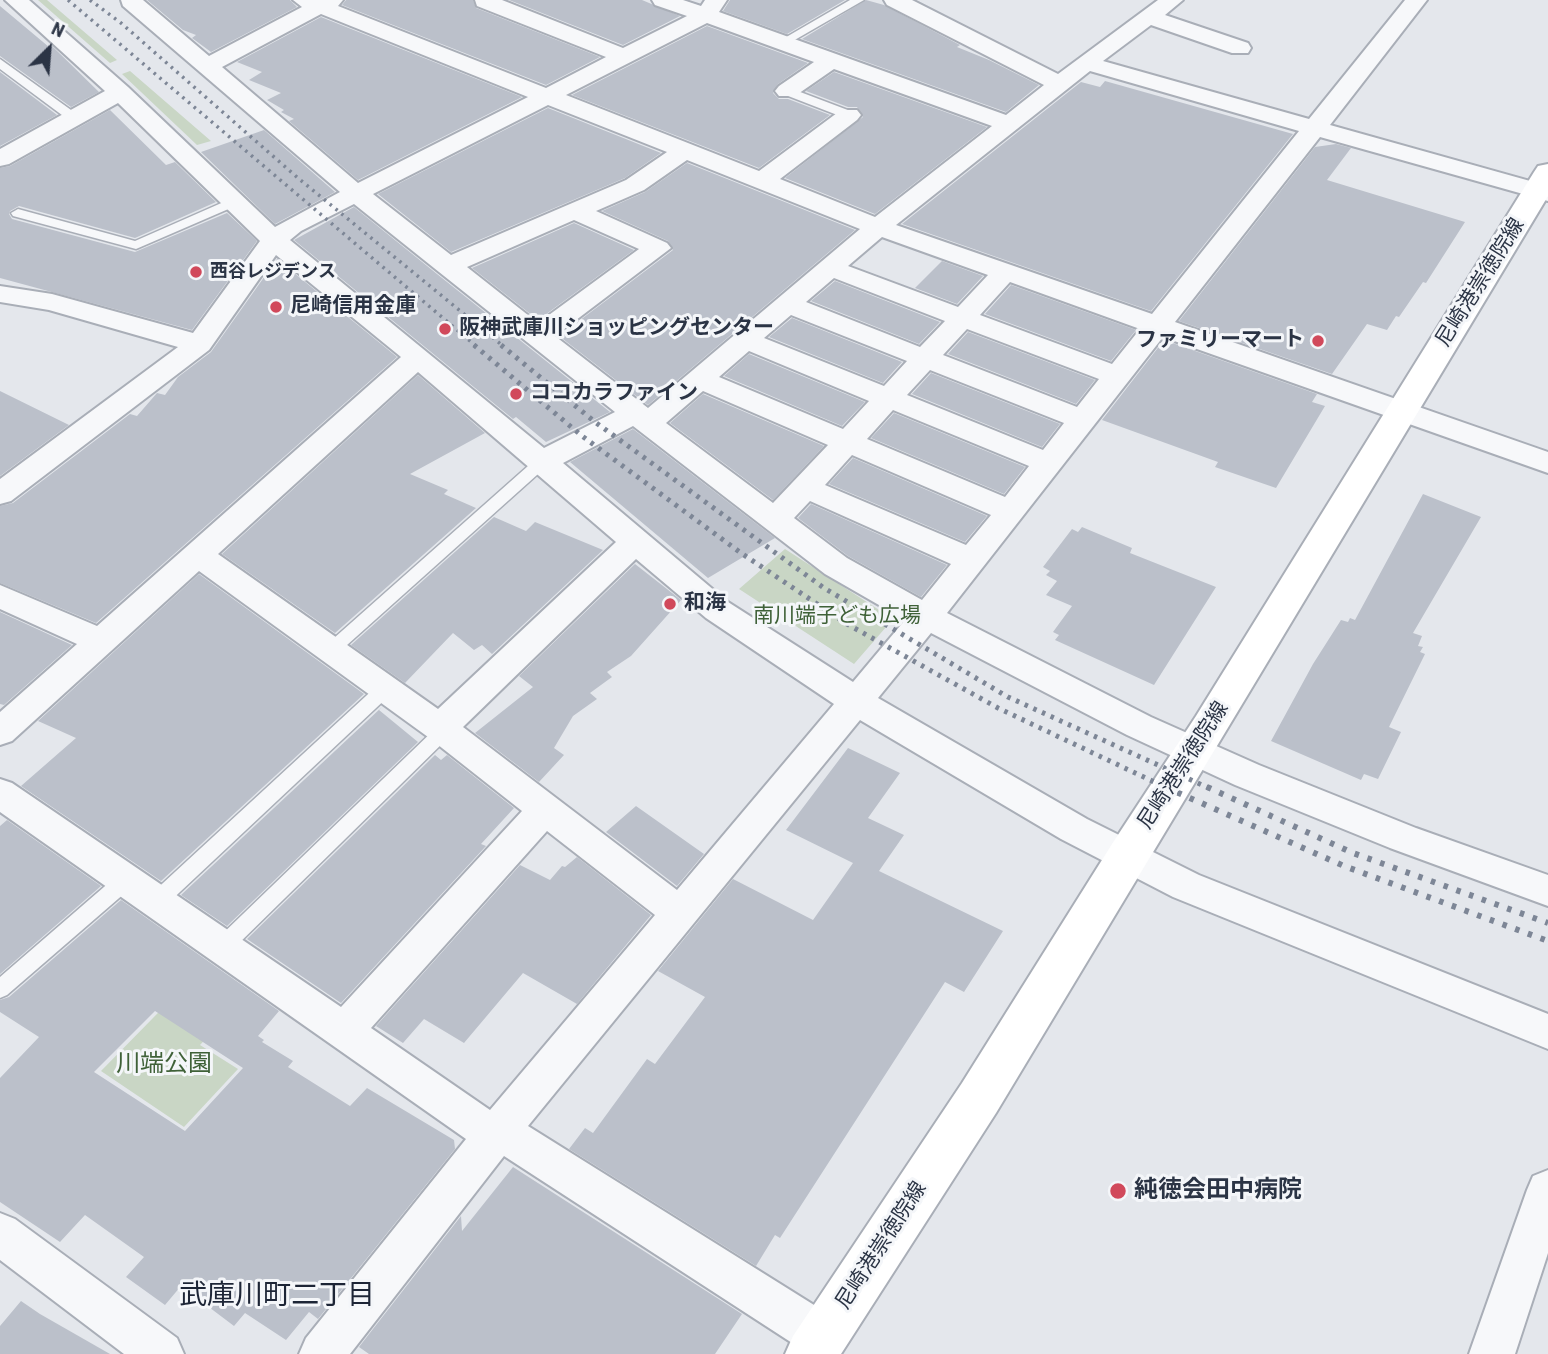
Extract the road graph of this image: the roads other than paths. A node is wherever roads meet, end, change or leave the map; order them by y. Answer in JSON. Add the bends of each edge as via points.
{"nodes":[{"id":1,"x":16,"y":0,"type":"edge"},
{"id":2,"x":487,"y":0,"type":"edge"},
{"id":3,"x":663,"y":0,"type":"edge"},
{"id":4,"x":858,"y":0,"type":"edge"},
{"id":5,"x":1416,"y":0,"type":"edge"},
{"id":6,"x":131,"y":1,"type":"edge"},
{"id":7,"x":903,"y":1,"type":"edge"},
{"id":8,"x":319,"y":2,"type":"edge"},
{"id":9,"x":711,"y":8,"type":"edge"},
{"id":10,"x":1160,"y":8,"type":"edge"},
{"id":11,"x":782,"y":43,"type":"junction"},
{"id":12,"x":1240,"y":48,"type":"dead end"},
{"id":13,"x":623,"y":56,"type":"junction"},
{"id":14,"x":830,"y":61,"type":"junction"},
{"id":15,"x":0,"y":63,"type":"edge"},
{"id":16,"x":1086,"y":63,"type":"junction"},
{"id":17,"x":209,"y":65,"type":"junction"},
{"id":18,"x":1060,"y":84,"type":"junction"},
{"id":19,"x":787,"y":91,"type":"joint"},
{"id":20,"x":120,"y":92,"type":"junction"},
{"id":21,"x":546,"y":97,"type":"junction"},
{"id":22,"x":849,"y":115,"type":"joint"},
{"id":23,"x":74,"y":118,"type":"junction"},
{"id":24,"x":1010,"y":124,"type":"junction"},
{"id":25,"x":1315,"y":127,"type":"junction"},
{"id":26,"x":684,"y":151,"type":"junction"},
{"id":27,"x":0,"y":159,"type":"edge"},
{"id":28,"x":762,"y":181,"type":"junction"},
{"id":29,"x":1544,"y":186,"type":"edge"},
{"id":30,"x":358,"y":195,"type":"junction"},
{"id":31,"x":235,"y":201,"type":"junction"},
{"id":32,"x":574,"y":211,"type":"junction"},
{"id":33,"x":18,"y":213,"type":"dead end"},
{"id":34,"x":878,"y":227,"type":"junction"},
{"id":35,"x":274,"y":240,"type":"junction"},
{"id":36,"x":449,"y":266,"type":"junction"},
{"id":37,"x":830,"y":268,"type":"junction"},
{"id":38,"x":1005,"y":272,"type":"junction"},
{"id":39,"x":0,"y":294,"type":"edge"},
{"id":40,"x":787,"y":304,"type":"junction"},
{"id":41,"x":964,"y":318,"type":"junction"},
{"id":42,"x":1158,"y":325,"type":"junction"},
{"id":43,"x":537,"y":336,"type":"junction"},
{"id":44,"x":745,"y":340,"type":"junction"},
{"id":45,"x":199,"y":344,"type":"junction"},
{"id":46,"x":418,"y":357,"type":"junction"},
{"id":47,"x":926,"y":359,"type":"junction"},
{"id":48,"x":1116,"y":376,"type":"junction"},
{"id":49,"x":699,"y":379,"type":"junction"},
{"id":50,"x":889,"y":399,"type":"junction"},
{"id":51,"x":1403,"y":411,"type":"junction"},
{"id":52,"x":641,"y":418,"type":"junction"},
{"id":53,"x":1082,"y":420,"type":"junction"},
{"id":54,"x":848,"y":443,"type":"junction"},
{"id":55,"x":542,"y":462,"type":"junction"},
{"id":56,"x":1048,"y":463,"type":"junction"},
{"id":57,"x":1548,"y":463,"type":"edge"},
{"id":58,"x":806,"y":488,"type":"junction"},
{"id":59,"x":0,"y":494,"type":"edge"},
{"id":60,"x":1010,"y":511,"type":"junction"},
{"id":61,"x":776,"y":519,"type":"junction"},
{"id":62,"x":636,"y":541,"type":"junction"},
{"id":63,"x":197,"y":554,"type":"junction"},
{"id":64,"x":971,"y":560,"type":"junction"},
{"id":65,"x":0,"y":596,"type":"edge"},
{"id":66,"x":926,"y":617,"type":"junction"},
{"id":67,"x":100,"y":641,"type":"junction"},
{"id":68,"x":331,"y":650,"type":"junction"},
{"id":69,"x":385,"y":689,"type":"junction"},
{"id":70,"x":856,"y":702,"type":"junction"},
{"id":71,"x":442,"y":730,"type":"junction"},
{"id":72,"x":0,"y":732,"type":"edge"},
{"id":73,"x":1194,"y":750,"type":"junction"},
{"id":74,"x":0,"y":793,"type":"edge"},
{"id":75,"x":545,"y":809,"type":"junction"},
{"id":76,"x":1127,"y":856,"type":"junction"},
{"id":77,"x":126,"y":880,"type":"junction"},
{"id":78,"x":1548,"y":891,"type":"edge"},
{"id":79,"x":157,"y":901,"type":"junction"},
{"id":80,"x":680,"y":913,"type":"junction"},
{"id":81,"x":222,"y":947,"type":"junction"},
{"id":82,"x":0,"y":989,"type":"edge"},
{"id":83,"x":344,"y":1031,"type":"junction"},
{"id":84,"x":1548,"y":1032,"type":"edge"},
{"id":85,"x":497,"y":1133,"type":"junction"},
{"id":86,"x":1546,"y":1199,"type":"edge"},
{"id":87,"x":0,"y":1234,"type":"edge"},
{"id":88,"x":816,"y":1345,"type":"edge"},
{"id":89,"x":161,"y":1354,"type":"edge"},
{"id":90,"x":323,"y":1354,"type":"edge"},
{"id":91,"x":1492,"y":1354,"type":"edge"}],
"edges":[{"from":1,"to":20,"type":"street"},
{"from":2,"to":13,"type":"street"},
{"from":3,"to":9,"type":"street"},
{"from":4,"to":11,"type":"lane"},
{"from":5,"to":25,"type":"street"},
{"from":6,"to":17,"type":"street"},
{"from":7,"to":18,"type":"street"},
{"from":8,"to":17,"type":"street"},
{"from":8,"to":21,"type":"street"},
{"from":9,"to":11,"type":"street"},
{"from":9,"to":13,"type":"street"},
{"from":10,"to":12,"type":"street"},
{"from":10,"to":16,"type":"street"},
{"from":11,"to":14,"type":"street"},
{"from":13,"to":21,"type":"street"},
{"from":14,"to":19,"type":"street"},
{"from":14,"to":24,"type":"street"},
{"from":15,"to":23,"type":"lane"},
{"from":16,"to":18,"type":"street"},
{"from":16,"to":25,"type":"street"},
{"from":17,"to":30,"type":"street"},
{"from":18,"to":24,"type":"street"},
{"from":19,"to":22,"type":"lane"},
{"from":20,"to":23,"type":"street"},
{"from":20,"to":31,"type":"street"},
{"from":21,"to":26,"type":"street"},
{"from":21,"to":30,"type":"street"},
{"from":22,"to":28,"type":"street"},
{"from":23,"to":27,"type":"street"},
{"from":24,"to":34,"type":"street"},
{"from":25,"to":29,"type":"street"},
{"from":25,"to":42,"type":"street"},
{"from":26,"to":28,"type":"street"},
{"from":26,"to":32,"type":"street","via":[[635,185]]},
{"from":28,"to":34,"type":"street"},
{"from":29,"to":51,"type":"main road","name":"尼崎港崇徳院線"},
{"from":30,"to":35,"type":"street","via":[[292,226]]},
{"from":30,"to":36,"type":"street"},
{"from":31,"to":33,"type":"lane","via":[[136,246]]},
{"from":31,"to":35,"type":"street"},
{"from":32,"to":36,"type":"street"},
{"from":32,"to":43,"type":"street","via":[[658,248]]},
{"from":34,"to":37,"type":"street"},
{"from":34,"to":38,"type":"street"},
{"from":35,"to":45,"type":"street"},
{"from":35,"to":46,"type":"street"},
{"from":36,"to":43,"type":"street"},
{"from":37,"to":40,"type":"street"},
{"from":37,"to":41,"type":"street"},
{"from":38,"to":41,"type":"street"},
{"from":38,"to":42,"type":"street"},
{"from":39,"to":45,"type":"street","via":[[52,302]]},
{"from":40,"to":44,"type":"street"},
{"from":40,"to":47,"type":"street"},
{"from":41,"to":47,"type":"street"},
{"from":41,"to":48,"type":"street"},
{"from":42,"to":48,"type":"street"},
{"from":42,"to":51,"type":"street"},
{"from":43,"to":52,"type":"street"},
{"from":44,"to":49,"type":"street"},
{"from":44,"to":50,"type":"street"},
{"from":45,"to":59,"type":"street"},
{"from":46,"to":55,"type":"street"},
{"from":46,"to":63,"type":"street"},
{"from":47,"to":50,"type":"street"},
{"from":47,"to":53,"type":"street"},
{"from":48,"to":53,"type":"street"},
{"from":49,"to":52,"type":"street"},
{"from":49,"to":54,"type":"street"},
{"from":50,"to":54,"type":"street"},
{"from":50,"to":56,"type":"street"},
{"from":51,"to":57,"type":"street"},
{"from":51,"to":73,"type":"main road","name":"尼崎港崇徳院線"},
{"from":52,"to":55,"type":"street"},
{"from":52,"to":61,"type":"street"},
{"from":53,"to":56,"type":"street"},
{"from":54,"to":58,"type":"street"},
{"from":54,"to":60,"type":"street"},
{"from":55,"to":62,"type":"street"},
{"from":55,"to":68,"type":"lane"},
{"from":56,"to":60,"type":"street"},
{"from":58,"to":61,"type":"street"},
{"from":58,"to":64,"type":"street"},
{"from":60,"to":64,"type":"street"},
{"from":61,"to":66,"type":"street","via":[[836,566]]},
{"from":62,"to":70,"type":"street","via":[[717,610]]},
{"from":62,"to":71,"type":"street"},
{"from":63,"to":67,"type":"street"},
{"from":63,"to":68,"type":"street"},
{"from":64,"to":66,"type":"street"},
{"from":65,"to":67,"type":"street"},
{"from":66,"to":70,"type":"street"},
{"from":66,"to":73,"type":"street"},
{"from":67,"to":72,"type":"street"},
{"from":68,"to":69,"type":"street"},
{"from":69,"to":71,"type":"street"},
{"from":69,"to":79,"type":"lane"},
{"from":70,"to":76,"type":"street"},
{"from":70,"to":80,"type":"street"},
{"from":71,"to":75,"type":"street"},
{"from":71,"to":81,"type":"lane"},
{"from":73,"to":76,"type":"main road","name":"尼崎港崇徳院線"},
{"from":73,"to":78,"type":"street","via":[[1403,838]]},
{"from":74,"to":77,"type":"street"},
{"from":75,"to":80,"type":"street"},
{"from":75,"to":83,"type":"street"},
{"from":76,"to":84,"type":"street","via":[[1186,886]]},
{"from":76,"to":88,"type":"main road","name":"尼崎港崇徳院線","via":[[979,1098]]},
{"from":77,"to":79,"type":"street"},
{"from":77,"to":82,"type":"lane"},
{"from":79,"to":81,"type":"street"},
{"from":80,"to":85,"type":"street"},
{"from":81,"to":83,"type":"street"},
{"from":83,"to":85,"type":"street"},
{"from":85,"to":88,"type":"street"},
{"from":85,"to":90,"type":"street"},
{"from":86,"to":91,"type":"street"},
{"from":87,"to":89,"type":"street"}]}
